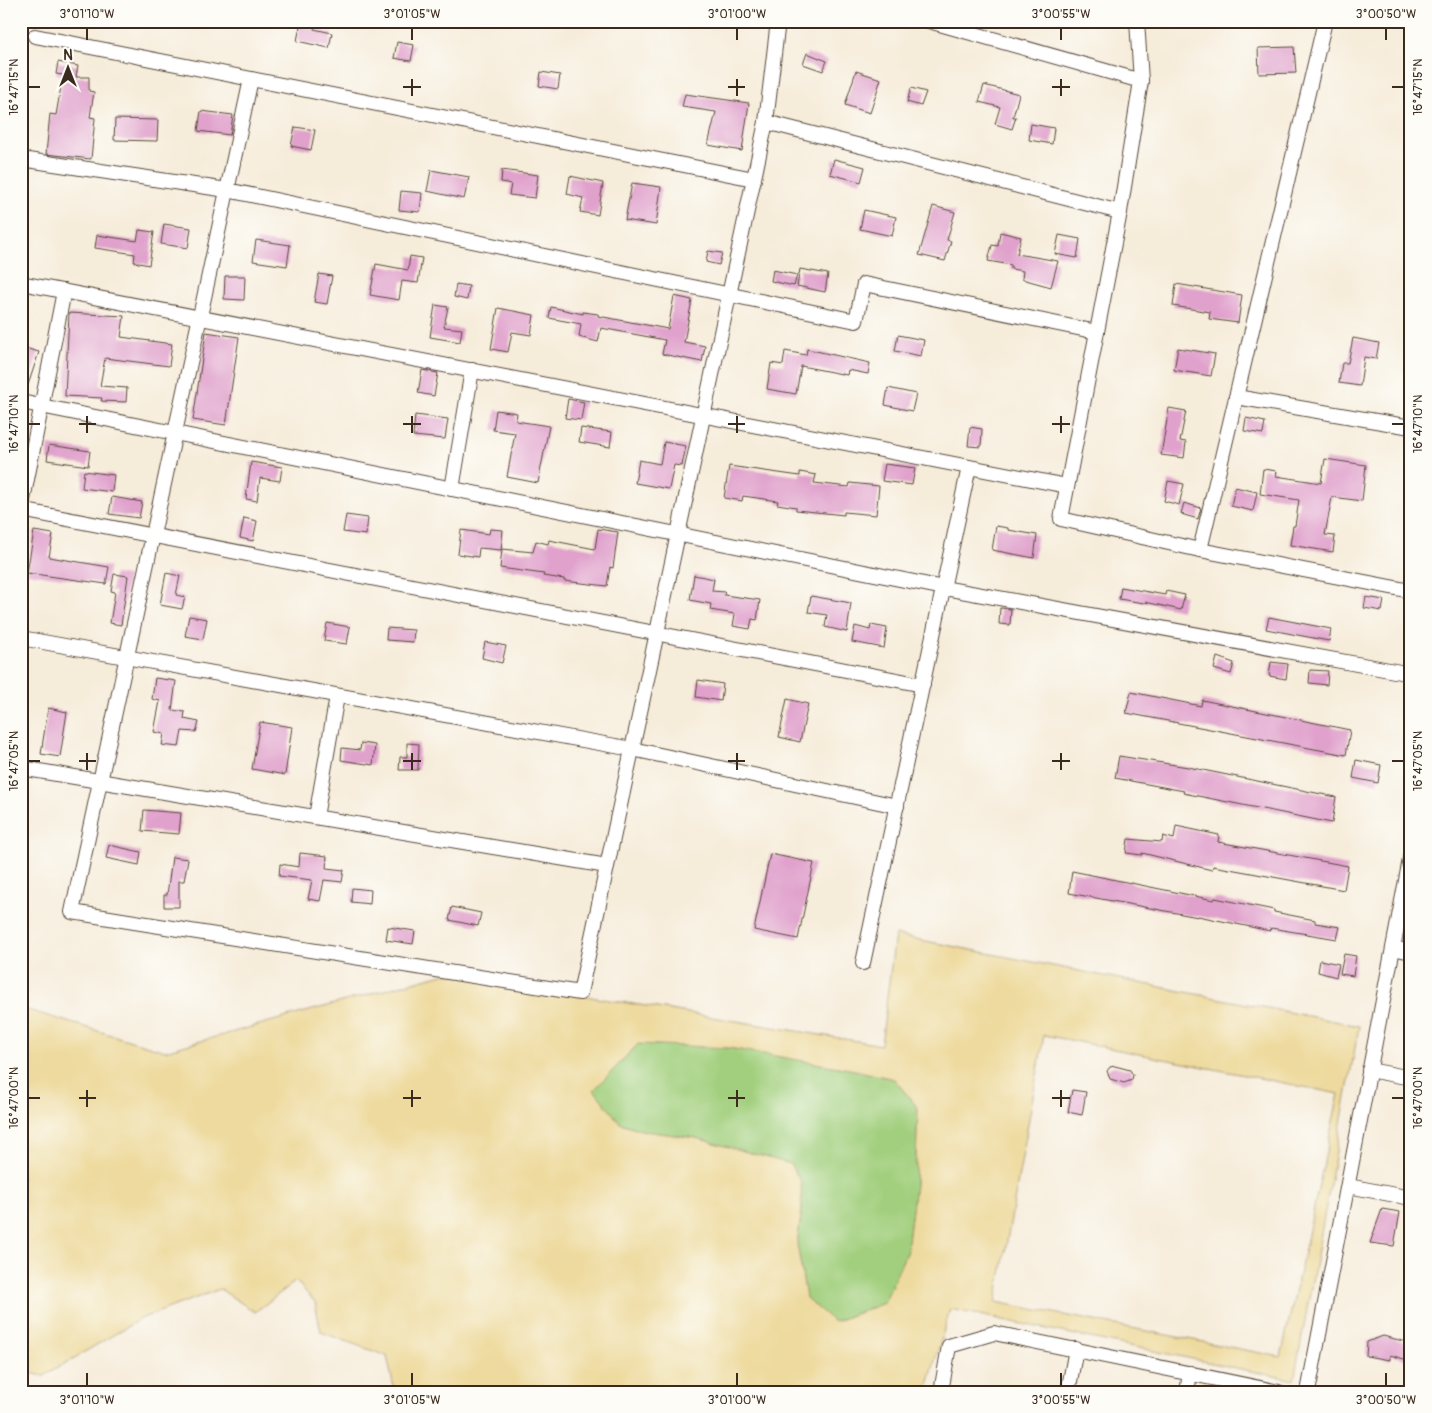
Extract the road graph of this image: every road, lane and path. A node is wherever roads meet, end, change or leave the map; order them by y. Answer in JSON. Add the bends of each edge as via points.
{"nodes":[{"id":1,"x":778,"y":21,"type":"edge"},
{"id":2,"x":929,"y":21,"type":"edge"},
{"id":3,"x":1137,"y":21,"type":"edge"},
{"id":4,"x":1325,"y":21,"type":"edge"},
{"id":5,"x":35,"y":36,"type":"dead end"},
{"id":6,"x":251,"y":79,"type":"junction"},
{"id":7,"x":1141,"y":81,"type":"junction"},
{"id":8,"x":766,"y":122,"type":"junction"},
{"id":9,"x":21,"y":159,"type":"edge"},
{"id":10,"x":754,"y":178,"type":"junction"},
{"id":11,"x":227,"y":190,"type":"junction"},
{"id":12,"x":1120,"y":212,"type":"junction"},
{"id":13,"x":21,"y":283,"type":"edge"},
{"id":14,"x":64,"y":291,"type":"junction"},
{"id":15,"x":729,"y":294,"type":"junction"},
{"id":16,"x":200,"y":318,"type":"junction"},
{"id":17,"x":1097,"y":332,"type":"junction"},
{"id":18,"x":472,"y":370,"type":"junction"},
{"id":19,"x":1236,"y":397,"type":"junction"},
{"id":20,"x":21,"y":402,"type":"edge"},
{"id":21,"x":42,"y":406,"type":"junction"},
{"id":22,"x":703,"y":416,"type":"junction"},
{"id":23,"x":1411,"y":427,"type":"edge"},
{"id":24,"x":175,"y":433,"type":"junction"},
{"id":25,"x":969,"y":467,"type":"junction"},
{"id":26,"x":1067,"y":486,"type":"junction"},
{"id":27,"x":452,"y":489,"type":"junction"},
{"id":28,"x":21,"y":510,"type":"edge"},
{"id":29,"x":678,"y":534,"type":"junction"},
{"id":30,"x":153,"y":536,"type":"junction"},
{"id":31,"x":1200,"y":550,"type":"junction"},
{"id":32,"x":944,"y":588,"type":"junction"},
{"id":33,"x":1411,"y":591,"type":"edge"},
{"id":34,"x":657,"y":634,"type":"junction"},
{"id":35,"x":21,"y":638,"type":"edge"},
{"id":36,"x":127,"y":658,"type":"junction"},
{"id":37,"x":1411,"y":674,"type":"edge"},
{"id":38,"x":922,"y":685,"type":"junction"},
{"id":39,"x":337,"y":696,"type":"junction"},
{"id":40,"x":632,"y":749,"type":"junction"},
{"id":41,"x":21,"y":768,"type":"edge"},
{"id":42,"x":100,"y":781,"type":"junction"},
{"id":43,"x":897,"y":806,"type":"junction"},
{"id":44,"x":316,"y":817,"type":"junction"},
{"id":45,"x":1411,"y":855,"type":"edge"},
{"id":46,"x":607,"y":866,"type":"junction"},
{"id":47,"x":1393,"y":948,"type":"junction"},
{"id":48,"x":1411,"y":952,"type":"edge"},
{"id":49,"x":863,"y":963,"type":"dead end"},
{"id":50,"x":1370,"y":1070,"type":"junction"},
{"id":51,"x":1411,"y":1078,"type":"edge"},
{"id":52,"x":1348,"y":1186,"type":"junction"},
{"id":53,"x":1411,"y":1198,"type":"edge"},
{"id":54,"x":1076,"y":1349,"type":"junction"},
{"id":55,"x":1190,"y":1373,"type":"junction"},
{"id":56,"x":941,"y":1392,"type":"edge"},
{"id":57,"x":1068,"y":1392,"type":"edge"},
{"id":58,"x":1187,"y":1392,"type":"edge"},
{"id":59,"x":1278,"y":1392,"type":"edge"},
{"id":60,"x":1308,"y":1392,"type":"edge"}],
"edges":[{"from":1,"to":8,"type":"street"},
{"from":2,"to":7,"type":"street"},
{"from":3,"to":7,"type":"street"},
{"from":4,"to":19,"type":"street"},
{"from":5,"to":6,"type":"street"},
{"from":6,"to":10,"type":"street"},
{"from":6,"to":11,"type":"street"},
{"from":7,"to":12,"type":"street"},
{"from":8,"to":10,"type":"street"},
{"from":8,"to":12,"type":"street"},
{"from":9,"to":11,"type":"street"},
{"from":10,"to":15,"type":"street"},
{"from":11,"to":15,"type":"street"},
{"from":11,"to":16,"type":"street"},
{"from":12,"to":17,"type":"street"},
{"from":13,"to":14,"type":"street"},
{"from":14,"to":16,"type":"street"},
{"from":14,"to":21,"type":"street"},
{"from":15,"to":17,"type":"street","via":[[856,321],[864,284]]},
{"from":15,"to":22,"type":"street"},
{"from":16,"to":18,"type":"street"},
{"from":16,"to":24,"type":"street"},
{"from":17,"to":26,"type":"street"},
{"from":18,"to":22,"type":"street"},
{"from":18,"to":27,"type":"street"},
{"from":19,"to":23,"type":"street"},
{"from":19,"to":31,"type":"street"},
{"from":20,"to":21,"type":"street"},
{"from":21,"to":24,"type":"street"},
{"from":21,"to":28,"type":"street"},
{"from":22,"to":25,"type":"street"},
{"from":22,"to":29,"type":"street"},
{"from":24,"to":27,"type":"street"},
{"from":24,"to":30,"type":"street"},
{"from":25,"to":26,"type":"street"},
{"from":25,"to":32,"type":"street"},
{"from":26,"to":31,"type":"street","via":[[1061,519]]},
{"from":27,"to":29,"type":"street"},
{"from":28,"to":30,"type":"street"},
{"from":29,"to":32,"type":"street"},
{"from":29,"to":34,"type":"street"},
{"from":30,"to":34,"type":"street"},
{"from":30,"to":36,"type":"street"},
{"from":31,"to":33,"type":"street"},
{"from":32,"to":37,"type":"street"},
{"from":32,"to":38,"type":"street"},
{"from":34,"to":38,"type":"street"},
{"from":34,"to":40,"type":"street"},
{"from":35,"to":36,"type":"street"},
{"from":36,"to":39,"type":"street"},
{"from":36,"to":42,"type":"street"},
{"from":38,"to":43,"type":"street"},
{"from":39,"to":40,"type":"street"},
{"from":39,"to":44,"type":"street"},
{"from":40,"to":43,"type":"street"},
{"from":40,"to":46,"type":"street"},
{"from":41,"to":42,"type":"street"},
{"from":42,"to":44,"type":"street"},
{"from":42,"to":46,"type":"street","via":[[72,912],[580,993]]},
{"from":43,"to":49,"type":"street"},
{"from":44,"to":46,"type":"street"},
{"from":45,"to":47,"type":"street"},
{"from":47,"to":48,"type":"street"},
{"from":47,"to":50,"type":"street"},
{"from":50,"to":51,"type":"street"},
{"from":50,"to":52,"type":"street"},
{"from":52,"to":53,"type":"street"},
{"from":52,"to":60,"type":"street"},
{"from":54,"to":55,"type":"street"},
{"from":54,"to":56,"type":"street","via":[[994,1333],[949,1346]]},
{"from":54,"to":57,"type":"street"},
{"from":55,"to":58,"type":"street"},
{"from":55,"to":59,"type":"street"}]}
